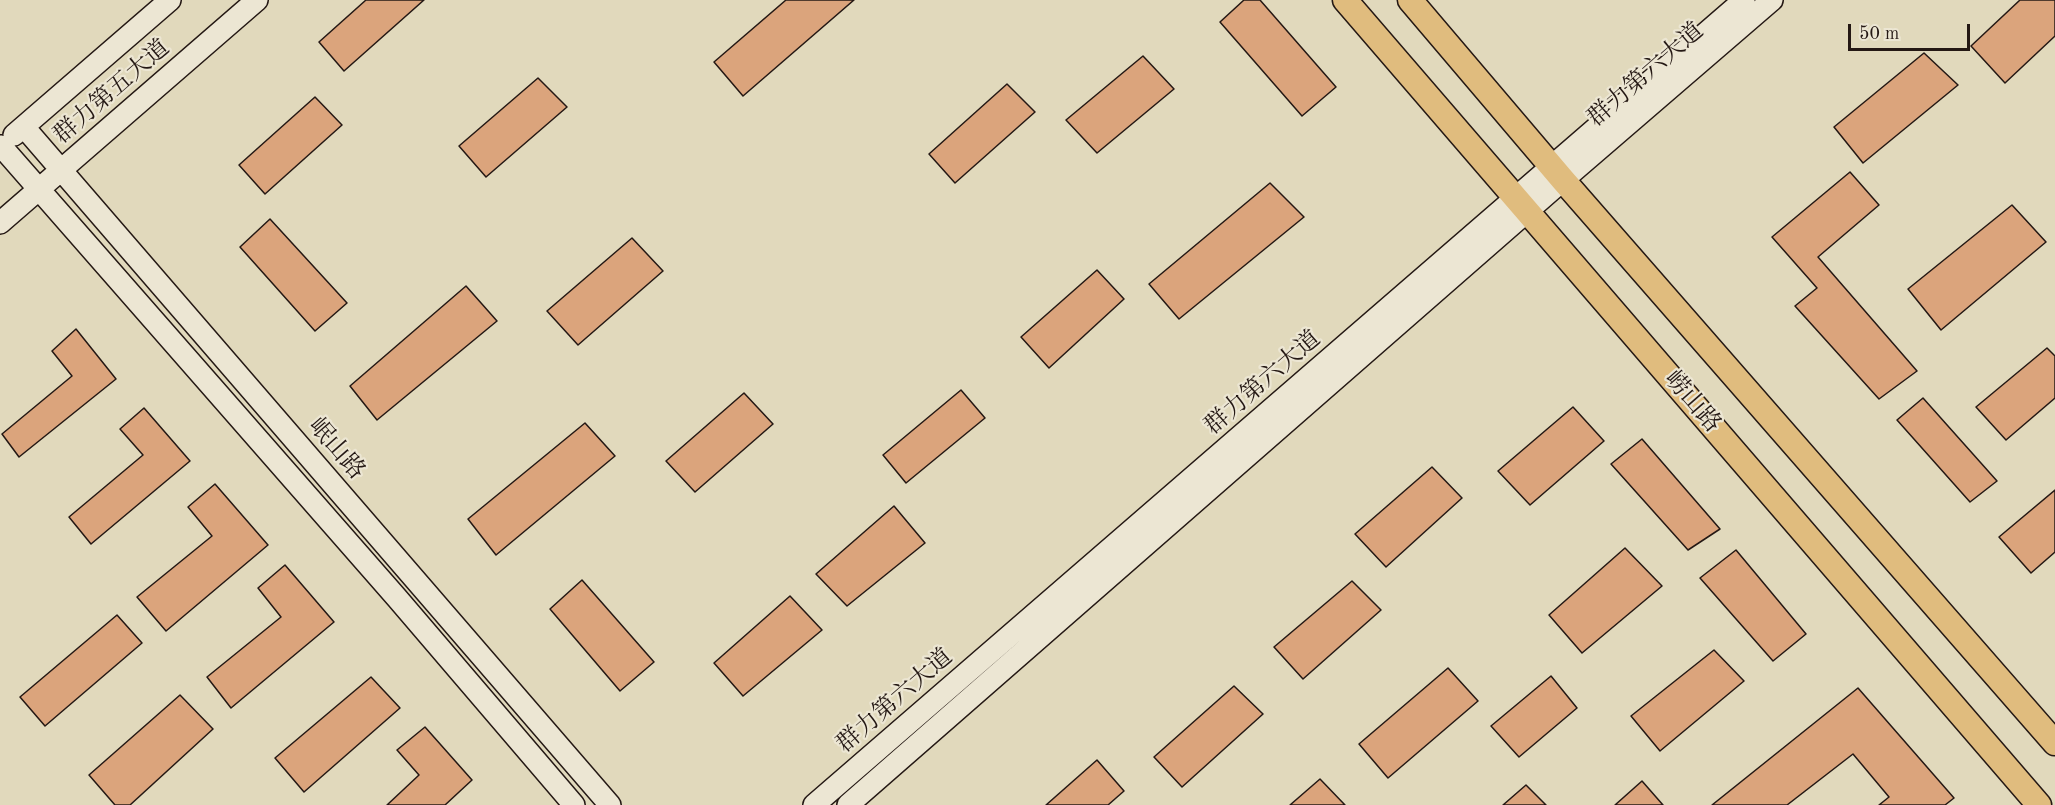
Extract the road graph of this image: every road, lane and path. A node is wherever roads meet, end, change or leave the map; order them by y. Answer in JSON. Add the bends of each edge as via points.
{"nodes":[{"id":1,"x":170,"y":0,"type":"edge"},
{"id":2,"x":257,"y":0,"type":"edge"},
{"id":3,"x":1345,"y":0,"type":"edge"},
{"id":4,"x":1410,"y":0,"type":"edge"},
{"id":5,"x":1744,"y":0,"type":"edge"},
{"id":6,"x":1773,"y":0,"type":"edge"},
{"id":7,"x":24,"y":127,"type":"junction"},
{"id":8,"x":1,"y":147,"type":"edge"},
{"id":9,"x":61,"y":169,"type":"junction"},
{"id":10,"x":1558,"y":173,"type":"junction"},
{"id":11,"x":39,"y":189,"type":"junction"},
{"id":12,"x":1522,"y":204,"type":"junction"},
{"id":13,"x":0,"y":223,"type":"edge"},
{"id":14,"x":2055,"y":743,"type":"edge"},
{"id":15,"x":574,"y":805,"type":"edge"},
{"id":16,"x":610,"y":805,"type":"edge"},
{"id":17,"x":814,"y":805,"type":"edge"},
{"id":18,"x":848,"y":805,"type":"edge"},
{"id":19,"x":2039,"y":805,"type":"edge"}],
"edges":[{"from":1,"to":7,"type":"main road","name":"群力第五大道"},
{"from":2,"to":9,"type":"main road","name":"群力第五大道"},
{"from":3,"to":12,"type":"main road","name":"崂山路"},
{"from":4,"to":10,"type":"main road","name":"崂山路"},
{"from":5,"to":10,"type":"main road","name":"群力第六大道"},
{"from":6,"to":10,"type":"main road","name":"群力第六大道"},
{"from":7,"to":8,"type":"main road","name":"群力第五大道"},
{"from":7,"to":9,"type":"main road","name":"岷山路"},
{"from":8,"to":11,"type":"main road"},
{"from":9,"to":11,"type":"main road","name":"群力第五大道"},
{"from":9,"to":16,"type":"main road","name":"岷山路"},
{"from":10,"to":12,"type":"main road","name":"群力第六大道"},
{"from":10,"to":14,"type":"main road","name":"崂山路"},
{"from":11,"to":13,"type":"main road","name":"群力第五大道"},
{"from":11,"to":15,"type":"main road"},
{"from":12,"to":17,"type":"main road","name":"群力第六大道"},
{"from":12,"to":18,"type":"main road","name":"群力第六大道"},
{"from":12,"to":19,"type":"main road","name":"崂山路"}]}
